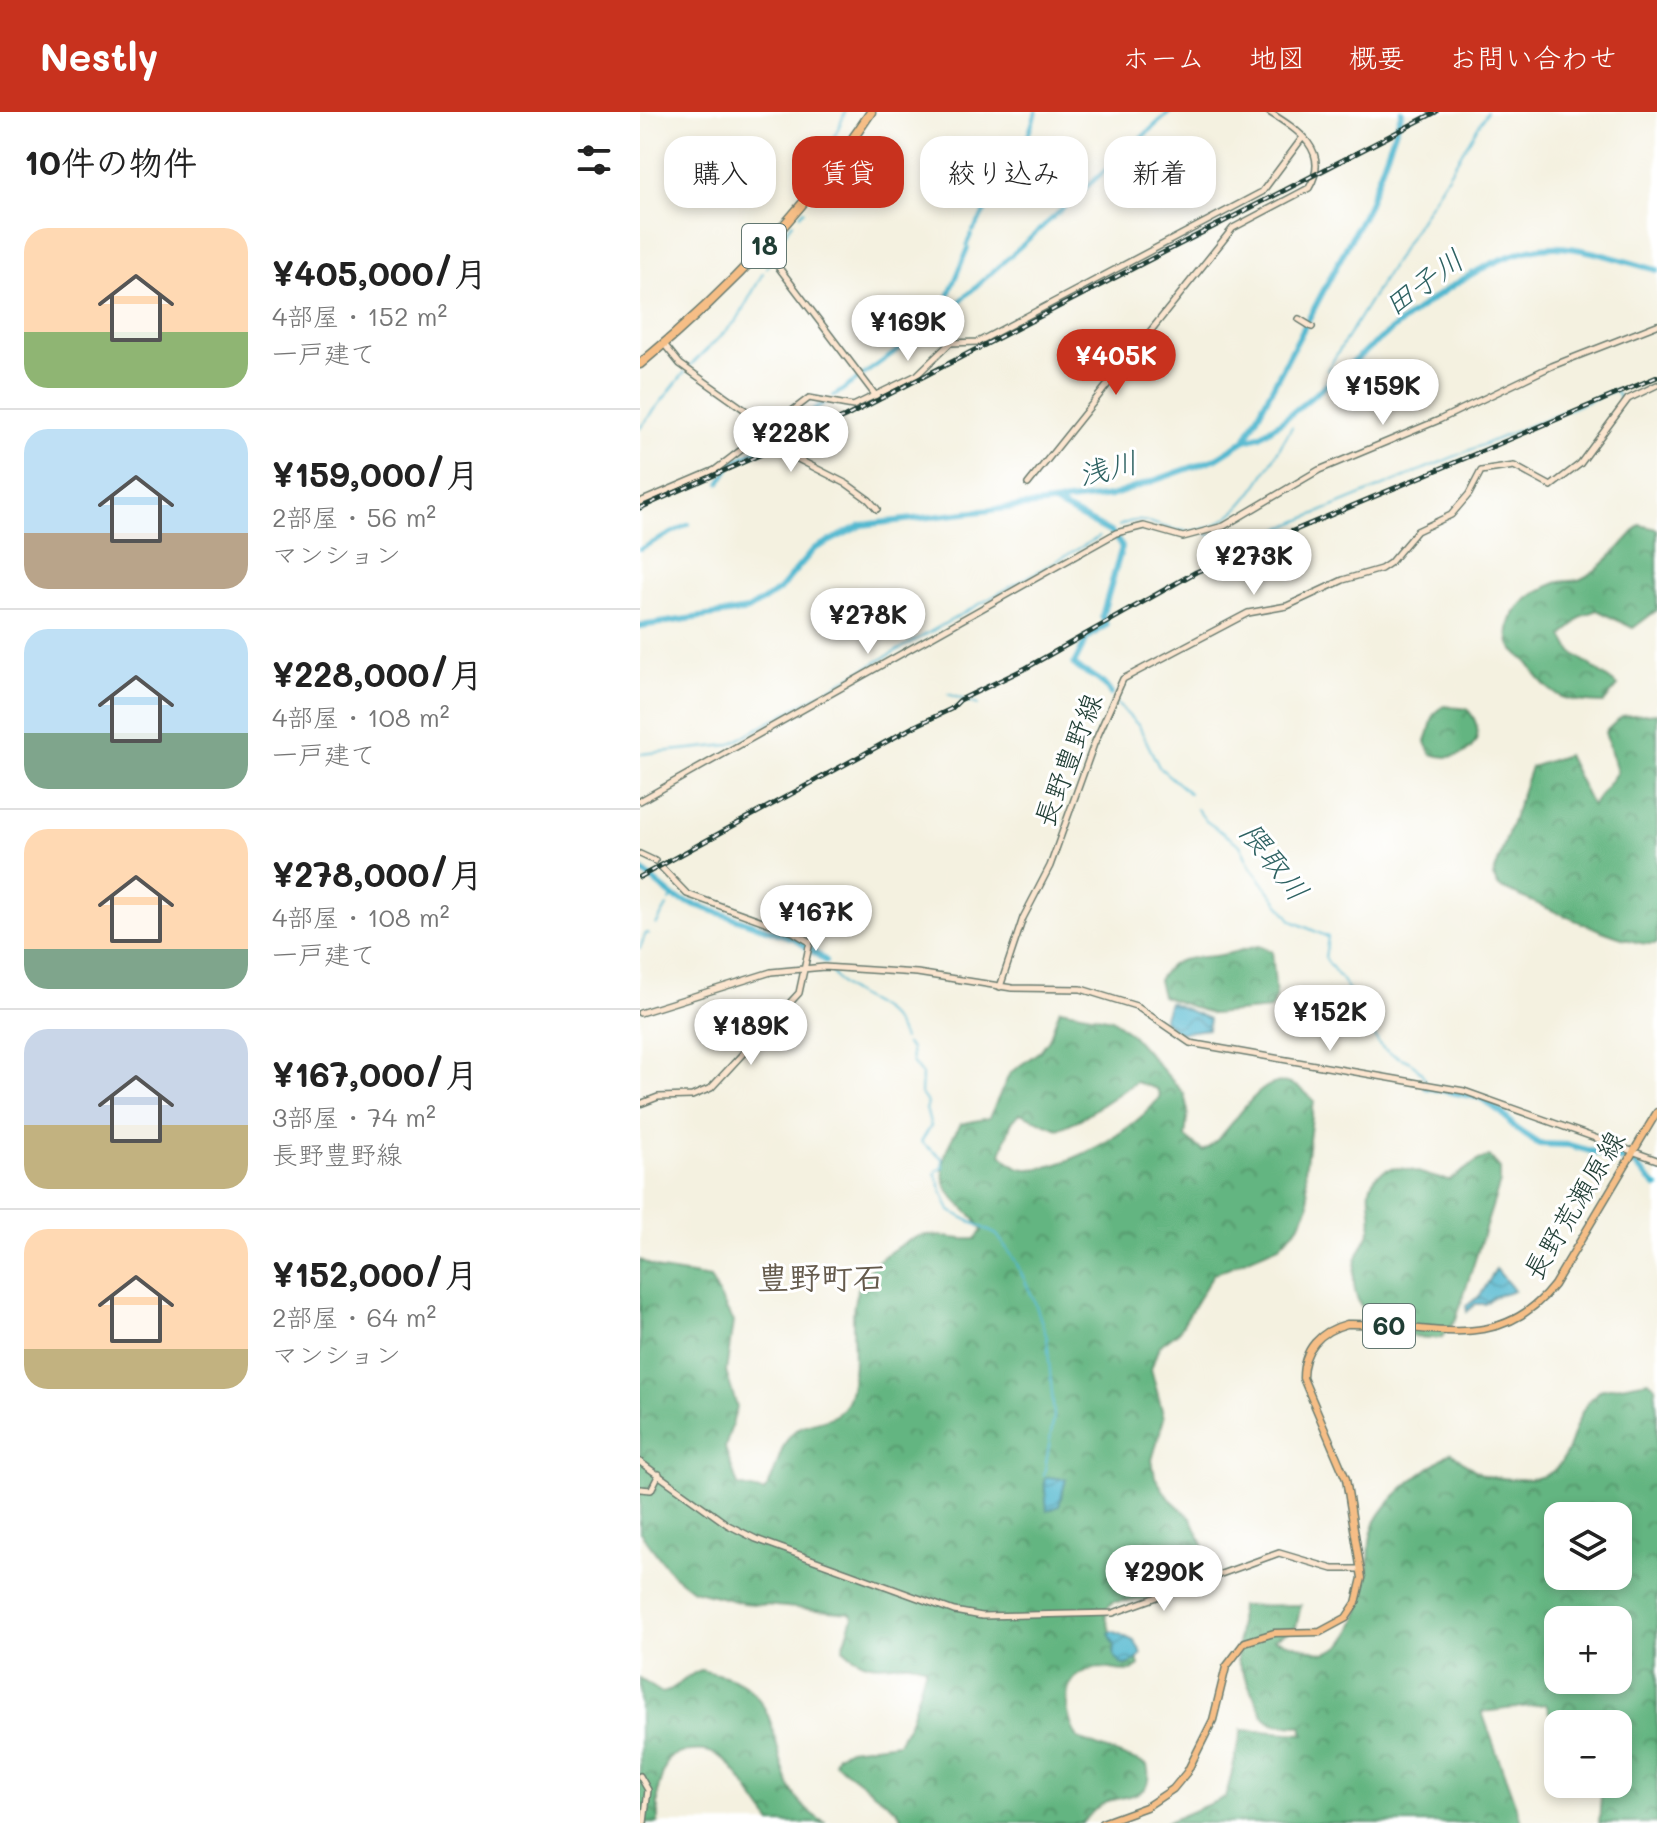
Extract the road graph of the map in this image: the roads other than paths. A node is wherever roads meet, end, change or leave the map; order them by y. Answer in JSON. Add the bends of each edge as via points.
{"nodes":[{"id":1,"x":871,"y":112,"type":"edge"},
{"id":2,"x":1269,"y":112,"type":"edge"},
{"id":3,"x":1303,"y":137,"type":"junction"},
{"id":4,"x":763,"y":248,"type":"junction"},
{"id":5,"x":1299,"y":319,"type":"dead end"},
{"id":6,"x":1657,"y":325,"type":"edge"},
{"id":7,"x":1312,"y":327,"type":"dead end"},
{"id":8,"x":664,"y":344,"type":"junction"},
{"id":9,"x":640,"y":364,"type":"edge"},
{"id":10,"x":1657,"y":385,"type":"edge"},
{"id":11,"x":876,"y":396,"type":"junction"},
{"id":12,"x":1028,"y":484,"type":"dead end"},
{"id":13,"x":640,"y":502,"type":"edge"},
{"id":14,"x":877,"y":509,"type":"dead end"},
{"id":15,"x":640,"y":801,"type":"edge"},
{"id":16,"x":640,"y":854,"type":"edge"},
{"id":17,"x":655,"y":861,"type":"dead end"},
{"id":18,"x":662,"y":868,"type":"dead end"},
{"id":19,"x":806,"y":968,"type":"junction"},
{"id":20,"x":1000,"y":987,"type":"junction"},
{"id":21,"x":640,"y":1013,"type":"edge"},
{"id":22,"x":640,"y":1104,"type":"edge"},
{"id":23,"x":1657,"y":1112,"type":"edge"},
{"id":24,"x":1630,"y":1154,"type":"junction"},
{"id":25,"x":1657,"y":1160,"type":"edge"},
{"id":26,"x":640,"y":1462,"type":"edge"},
{"id":27,"x":659,"y":1474,"type":"junction"},
{"id":28,"x":640,"y":1489,"type":"edge"},
{"id":29,"x":1361,"y":1569,"type":"junction"},
{"id":30,"x":640,"y":1776,"type":"edge"},
{"id":31,"x":644,"y":1823,"type":"edge"},
{"id":32,"x":1102,"y":1823,"type":"edge"}],
"edges":[{"from":1,"to":4,"type":"highway","number":"18"},
{"from":2,"to":3,"type":"street"},
{"from":3,"to":11,"type":"street","via":[[1262,192],[978,342],[950,343],[924,370]]},
{"from":3,"to":12,"type":"street","via":[[1319,164],[1309,188],[1233,228]]},
{"from":4,"to":8,"type":"highway","number":"18"},
{"from":4,"to":11,"type":"street"},
{"from":5,"to":7,"type":"street"},
{"from":6,"to":15,"type":"street","via":[[1319,470],[1217,529],[1183,537],[1144,526],[1116,533]]},
{"from":8,"to":9,"type":"highway","number":"18"},
{"from":8,"to":14,"type":"street","bridge":true,"via":[[680,364],[745,410],[782,451],[847,484]]},
{"from":10,"to":20,"type":"street","name":"長野豊野線","via":[[1628,399],[1580,464],[1551,486],[1509,465],[1481,471],[1446,520],[1417,531],[1381,569],[1287,606],[1248,613],[1126,676],[1094,744],[1050,866],[1023,918]]},
{"from":11,"to":13,"type":"street","via":[[847,407],[809,398],[715,470]]},
{"from":16,"to":17,"type":"street"},
{"from":18,"to":19,"type":"street","via":[[687,894],[808,940]]},
{"from":19,"to":20,"type":"street","via":[[855,966]]},
{"from":19,"to":21,"type":"street","via":[[735,981]]},
{"from":19,"to":22,"type":"street","via":[[799,993],[711,1088]]},
{"from":20,"to":24,"type":"street","via":[[1102,993],[1148,1013],[1190,1043],[1464,1091]]},
{"from":23,"to":24,"type":"main road","name":"長野荒瀬原線","number":"60"},
{"from":24,"to":25,"type":"street"},
{"from":24,"to":29,"type":"main road","name":"長野荒瀬原線","number":"60","via":[[1545,1298],[1512,1322],[1474,1332],[1347,1324],[1318,1338],[1303,1366],[1304,1388],[1346,1479]]},
{"from":26,"to":27,"type":"street"},
{"from":27,"to":28,"type":"street","via":[[651,1490]]},
{"from":27,"to":29,"type":"street","via":[[756,1539],[954,1611],[982,1616],[1113,1613],[1272,1554],[1290,1554],[1333,1569]]},
{"from":29,"to":32,"type":"main road","name":"長野荒瀬原線","number":"60","via":[[1356,1603],[1334,1627],[1305,1635],[1260,1635],[1245,1642],[1226,1667],[1213,1720],[1180,1780],[1146,1807]]},
{"from":30,"to":31,"type":"street","via":[[648,1790]]}]}
